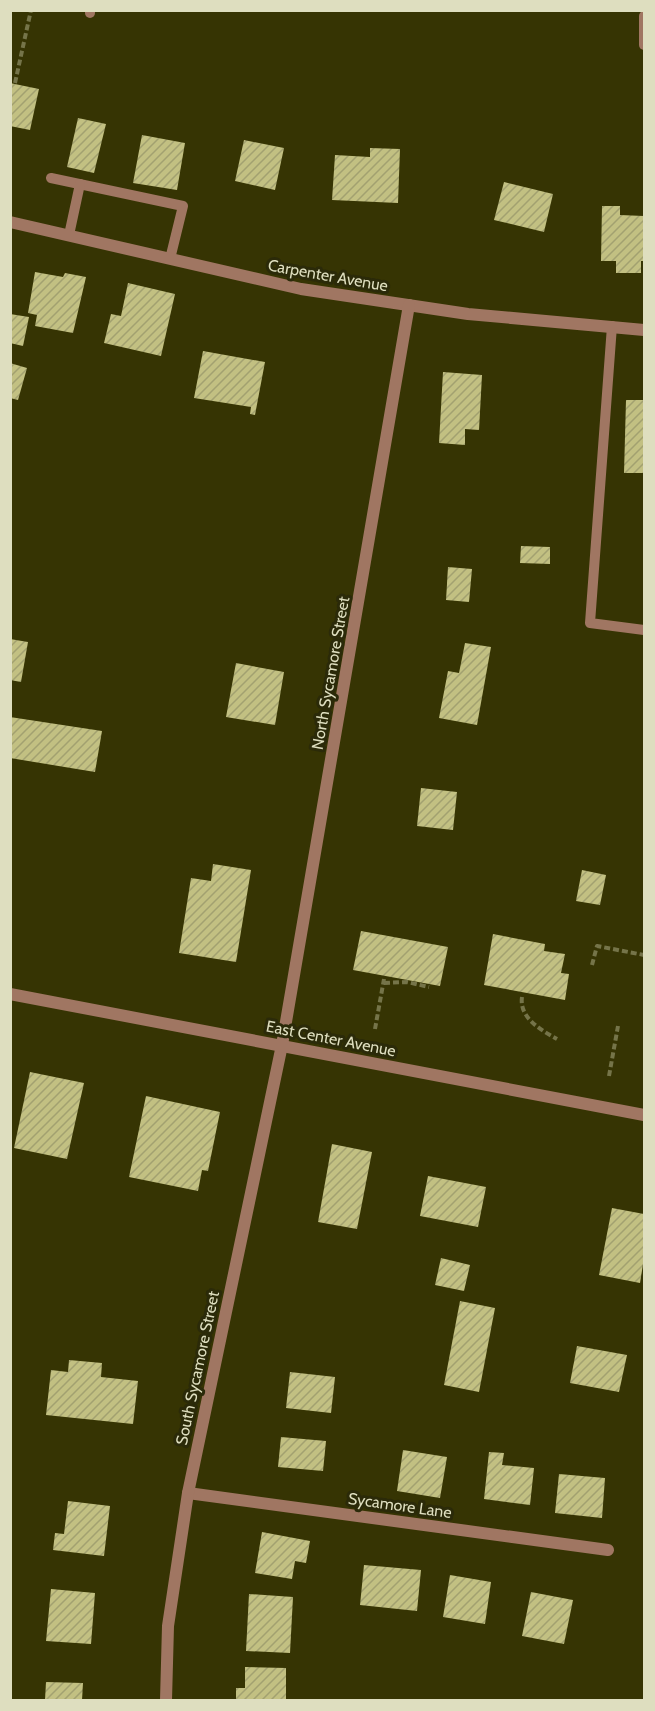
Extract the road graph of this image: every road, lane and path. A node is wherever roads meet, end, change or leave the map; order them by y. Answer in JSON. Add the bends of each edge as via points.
{"nodes":[{"id":1,"x":31,"y":10,"type":"edge"},
{"id":2,"x":645,"y":16,"type":"edge"},
{"id":3,"x":645,"y":45,"type":"edge"},
{"id":4,"x":15,"y":83,"type":"dead end"},
{"id":5,"x":51,"y":178,"type":"dead end"},
{"id":6,"x":80,"y":184,"type":"junction"},
{"id":7,"x":10,"y":222,"type":"edge"},
{"id":8,"x":69,"y":235,"type":"junction"},
{"id":9,"x":170,"y":259,"type":"junction"},
{"id":10,"x":409,"y":305,"type":"junction"},
{"id":11,"x":612,"y":326,"type":"junction"},
{"id":12,"x":645,"y":330,"type":"edge"},
{"id":13,"x":645,"y":630,"type":"edge"},
{"id":14,"x":645,"y":956,"type":"edge"},
{"id":15,"x":592,"y":965,"type":"dead end"},
{"id":16,"x":429,"y":987,"type":"dead end"},
{"id":17,"x":10,"y":994,"type":"edge"},
{"id":18,"x":522,"y":997,"type":"dead end"},
{"id":19,"x":618,"y":1026,"type":"dead end"},
{"id":20,"x":375,"y":1029,"type":"dead end"},
{"id":21,"x":557,"y":1038,"type":"dead end"},
{"id":22,"x":282,"y":1046,"type":"junction"},
{"id":23,"x":609,"y":1076,"type":"dead end"},
{"id":24,"x":645,"y":1115,"type":"edge"},
{"id":25,"x":188,"y":1492,"type":"junction"},
{"id":26,"x":608,"y":1550,"type":"dead end"},
{"id":27,"x":166,"y":1701,"type":"edge"}],
"edges":[{"from":1,"to":4,"type":"path"},
{"from":2,"to":3,"type":"lane"},
{"from":5,"to":6,"type":"lane"},
{"from":6,"to":8,"type":"lane"},
{"from":6,"to":9,"type":"lane","via":[[183,206]]},
{"from":7,"to":8,"type":"street","name":"Carpenter Avenue"},
{"from":8,"to":9,"type":"street","name":"Carpenter Avenue"},
{"from":9,"to":10,"type":"street","name":"Carpenter Avenue","via":[[301,290]]},
{"from":10,"to":11,"type":"street","name":"Carpenter Avenue"},
{"from":10,"to":22,"type":"street","name":"North Sycamore Street"},
{"from":11,"to":12,"type":"street","name":"Carpenter Avenue"},
{"from":11,"to":13,"type":"lane","via":[[590,623]]},
{"from":14,"to":15,"type":"path","via":[[597,946]]},
{"from":16,"to":20,"type":"path","via":[[384,981]]},
{"from":17,"to":22,"type":"street","name":"East Center Avenue"},
{"from":18,"to":21,"type":"path","via":[[521,1008],[526,1017]]},
{"from":19,"to":23,"type":"path"},
{"from":22,"to":24,"type":"street","name":"East Center Avenue"},
{"from":22,"to":25,"type":"street","name":"South Sycamore Street"},
{"from":25,"to":26,"type":"street","name":"Sycamore Lane"},
{"from":25,"to":27,"type":"street","name":"South Sycamore Street","via":[[168,1626]]}]}
